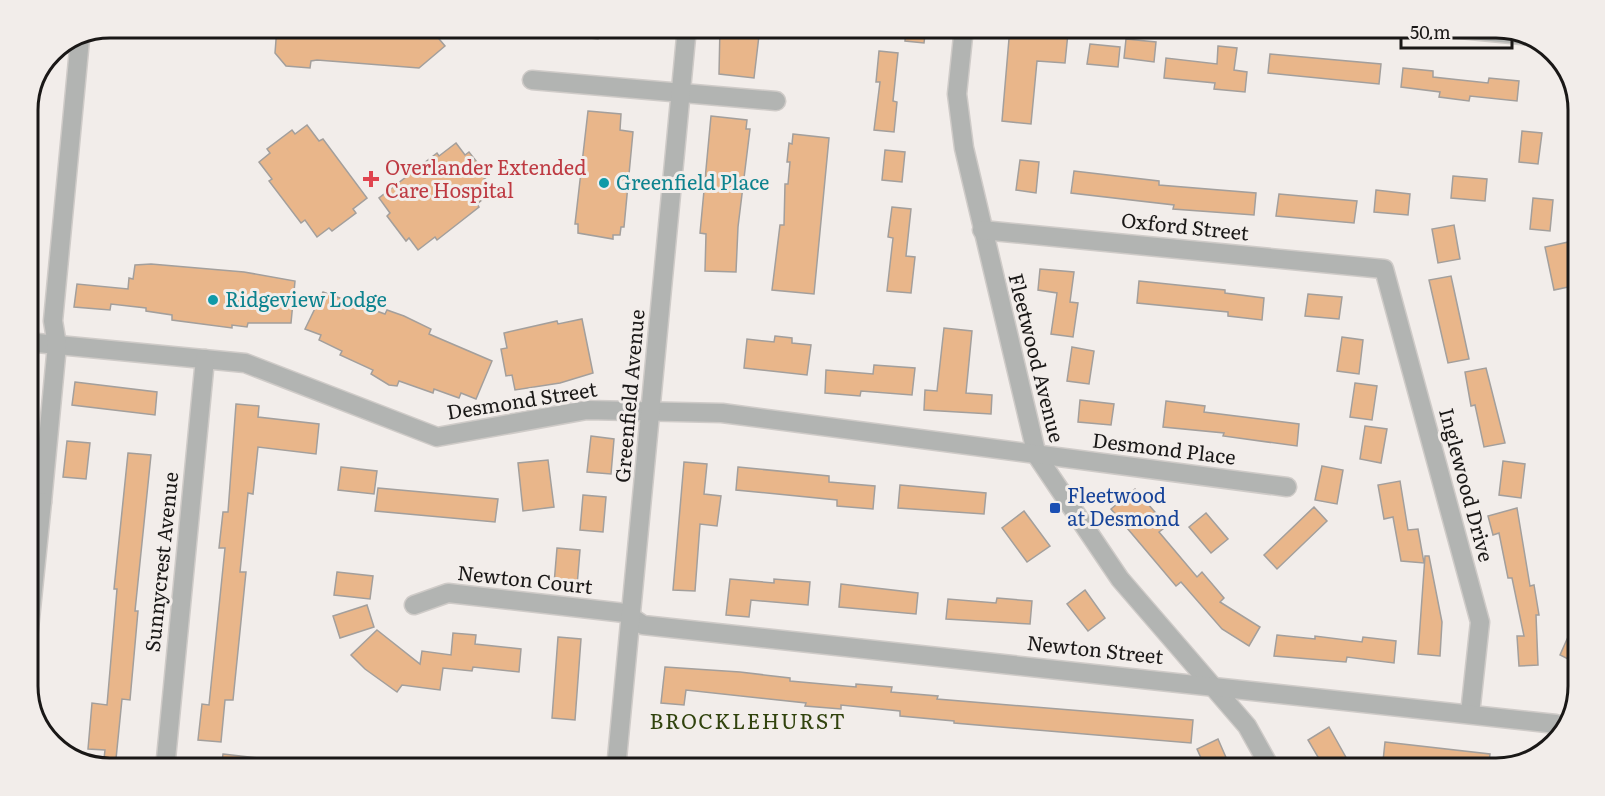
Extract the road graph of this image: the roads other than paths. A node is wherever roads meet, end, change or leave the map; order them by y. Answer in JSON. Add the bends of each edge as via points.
{"nodes":[{"id":1,"x":686,"y":38,"type":"edge"},
{"id":2,"x":963,"y":38,"type":"edge"},
{"id":3,"x":79,"y":44,"type":"edge"},
{"id":4,"x":532,"y":80,"type":"dead end"},
{"id":5,"x":681,"y":93,"type":"junction"},
{"id":6,"x":776,"y":101,"type":"dead end"},
{"id":7,"x":982,"y":230,"type":"junction"},
{"id":8,"x":1384,"y":269,"type":"joint"},
{"id":9,"x":38,"y":343,"type":"edge"},
{"id":10,"x":57,"y":345,"type":"junction"},
{"id":11,"x":205,"y":359,"type":"junction"},
{"id":12,"x":652,"y":411,"type":"junction"},
{"id":13,"x":1037,"y":456,"type":"junction"},
{"id":14,"x":38,"y":480,"type":"edge"},
{"id":15,"x":1287,"y":487,"type":"dead end"},
{"id":16,"x":414,"y":605,"type":"dead end"},
{"id":17,"x":632,"y":618,"type":"junction"},
{"id":18,"x":1211,"y":685,"type":"junction"},
{"id":19,"x":1470,"y":714,"type":"junction"},
{"id":20,"x":1556,"y":724,"type":"dead end"},
{"id":21,"x":166,"y":758,"type":"edge"},
{"id":22,"x":617,"y":758,"type":"edge"},
{"id":23,"x":1265,"y":758,"type":"edge"}],
"edges":[{"from":1,"to":5,"type":"street","name":"Greenfield Avenue"},
{"from":2,"to":7,"type":"street","name":"Fleetwood Avenue","via":[[957,94]]},
{"from":3,"to":10,"type":"street","via":[[53,321]]},
{"from":4,"to":5,"type":"street"},
{"from":5,"to":6,"type":"street"},
{"from":5,"to":12,"type":"street","name":"Greenfield Avenue"},
{"from":7,"to":8,"type":"street","name":"Oxford Street"},
{"from":7,"to":13,"type":"street","name":"Fleetwood Avenue"},
{"from":8,"to":19,"type":"street","name":"Inglewood Drive","via":[[1480,622]]},
{"from":9,"to":10,"type":"street","name":"Desmond Street"},
{"from":10,"to":11,"type":"street","name":"Desmond Street"},
{"from":10,"to":14,"type":"street"},
{"from":11,"to":12,"type":"street","name":"Desmond Street","via":[[245,363],[437,437],[587,410]]},
{"from":11,"to":21,"type":"street","name":"Sunnycrest Avenue"},
{"from":12,"to":13,"type":"street","name":"Desmond Street","via":[[722,413]]},
{"from":12,"to":17,"type":"street","name":"Greenfield Avenue"},
{"from":13,"to":15,"type":"street","name":"Desmond Place"},
{"from":13,"to":18,"type":"street","name":"Fleetwood Avenue","via":[[1120,579]]},
{"from":16,"to":17,"type":"street","name":"Newton Court","via":[[448,593],[625,613]]},
{"from":17,"to":18,"type":"street","name":"Newton Street","via":[[642,625]]},
{"from":17,"to":22,"type":"street","name":"Greenfield Avenue"},
{"from":18,"to":19,"type":"street","name":"Newton Street"},
{"from":18,"to":23,"type":"street","name":"Fleetwood Avenue","via":[[1247,726]]},
{"from":19,"to":20,"type":"street","name":"Newton Street"}]}
